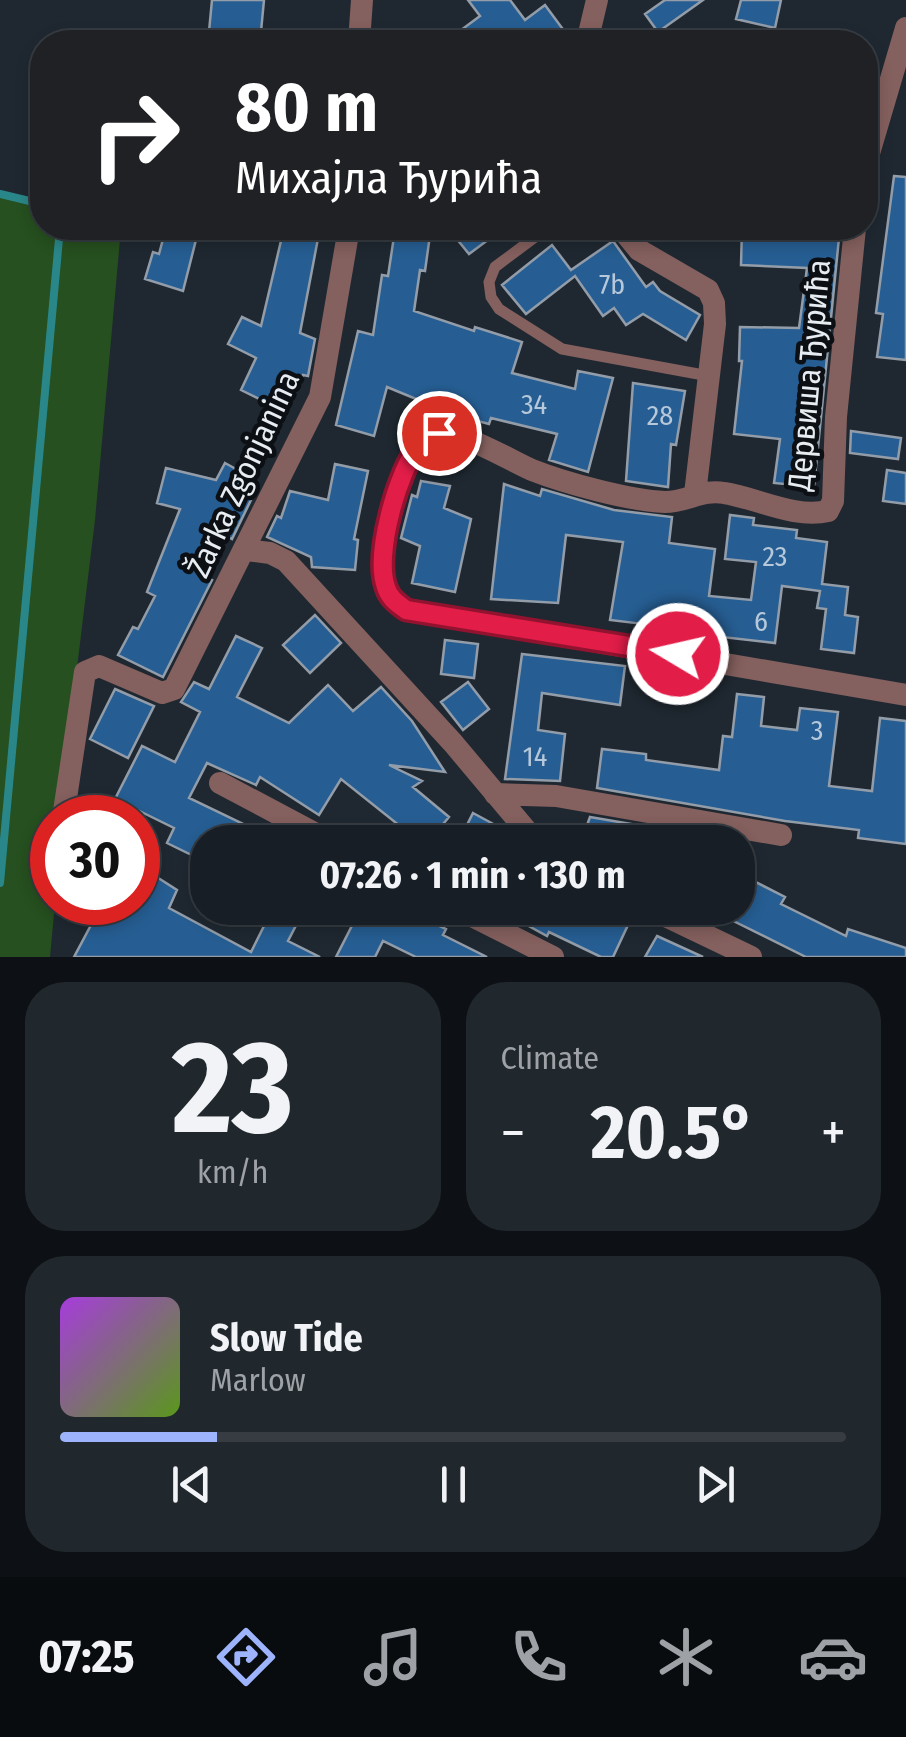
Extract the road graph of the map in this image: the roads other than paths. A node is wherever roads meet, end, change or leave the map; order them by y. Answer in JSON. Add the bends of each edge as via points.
{"nodes":[{"id":1,"x":362,"y":0,"type":"edge"},
{"id":2,"x":597,"y":0,"type":"edge"},
{"id":3,"x":906,"y":28,"type":"edge"},
{"id":4,"x":361,"y":30,"type":"edge"},
{"id":5,"x":591,"y":30,"type":"edge"},
{"id":6,"x":878,"y":124,"type":"edge"},
{"id":7,"x":347,"y":240,"type":"edge"},
{"id":8,"x":531,"y":240,"type":"edge"},
{"id":9,"x":630,"y":240,"type":"edge"},
{"id":10,"x":854,"y":240,"type":"edge"},
{"id":11,"x":709,"y":376,"type":"junction"},
{"id":12,"x":695,"y":494,"type":"junction"},
{"id":13,"x":246,"y":550,"type":"junction"},
{"id":14,"x":906,"y":695,"type":"edge"},
{"id":15,"x":220,"y":784,"type":"dead end"},
{"id":16,"x":495,"y":794,"type":"junction"},
{"id":17,"x":66,"y":795,"type":"edge"},
{"id":18,"x":298,"y":825,"type":"edge"},
{"id":19,"x":521,"y":825,"type":"edge"},
{"id":20,"x":782,"y":835,"type":"dead end"},
{"id":21,"x":490,"y":925,"type":"edge"},
{"id":22,"x":684,"y":925,"type":"edge"},
{"id":23,"x":553,"y":957,"type":"edge"},
{"id":24,"x":751,"y":957,"type":"edge"}],
"edges":[{"from":1,"to":4,"type":"street"},
{"from":2,"to":5,"type":"street"},
{"from":3,"to":6,"type":"street"},
{"from":7,"to":13,"type":"street","name":"Žarka Zgonjanina","via":[[320,397]]},
{"from":8,"to":11,"type":"lane","via":[[494,267],[488,282],[500,309],[562,350]]},
{"from":9,"to":11,"type":"street","via":[[708,290],[716,324]]},
{"from":10,"to":12,"type":"street","name":"Дервиша Ђурића","via":[[828,511]]},
{"from":11,"to":12,"type":"street"},
{"from":12,"to":14,"type":"street","name":"Дервиша Ђурића","via":[[678,502],[640,500],[534,471],[439,433],[420,443],[414,455],[390,520],[383,577],[390,596],[406,610]]},
{"from":13,"to":16,"type":"street","via":[[286,561]]},
{"from":13,"to":17,"type":"street","name":"Žarka Zgonjanina","via":[[174,689],[162,694],[99,666],[85,672]]},
{"from":15,"to":18,"type":"street"},
{"from":16,"to":19,"type":"street"},
{"from":16,"to":20,"type":"street","via":[[556,796]]},
{"from":21,"to":23,"type":"street"},
{"from":22,"to":24,"type":"street"}]}
